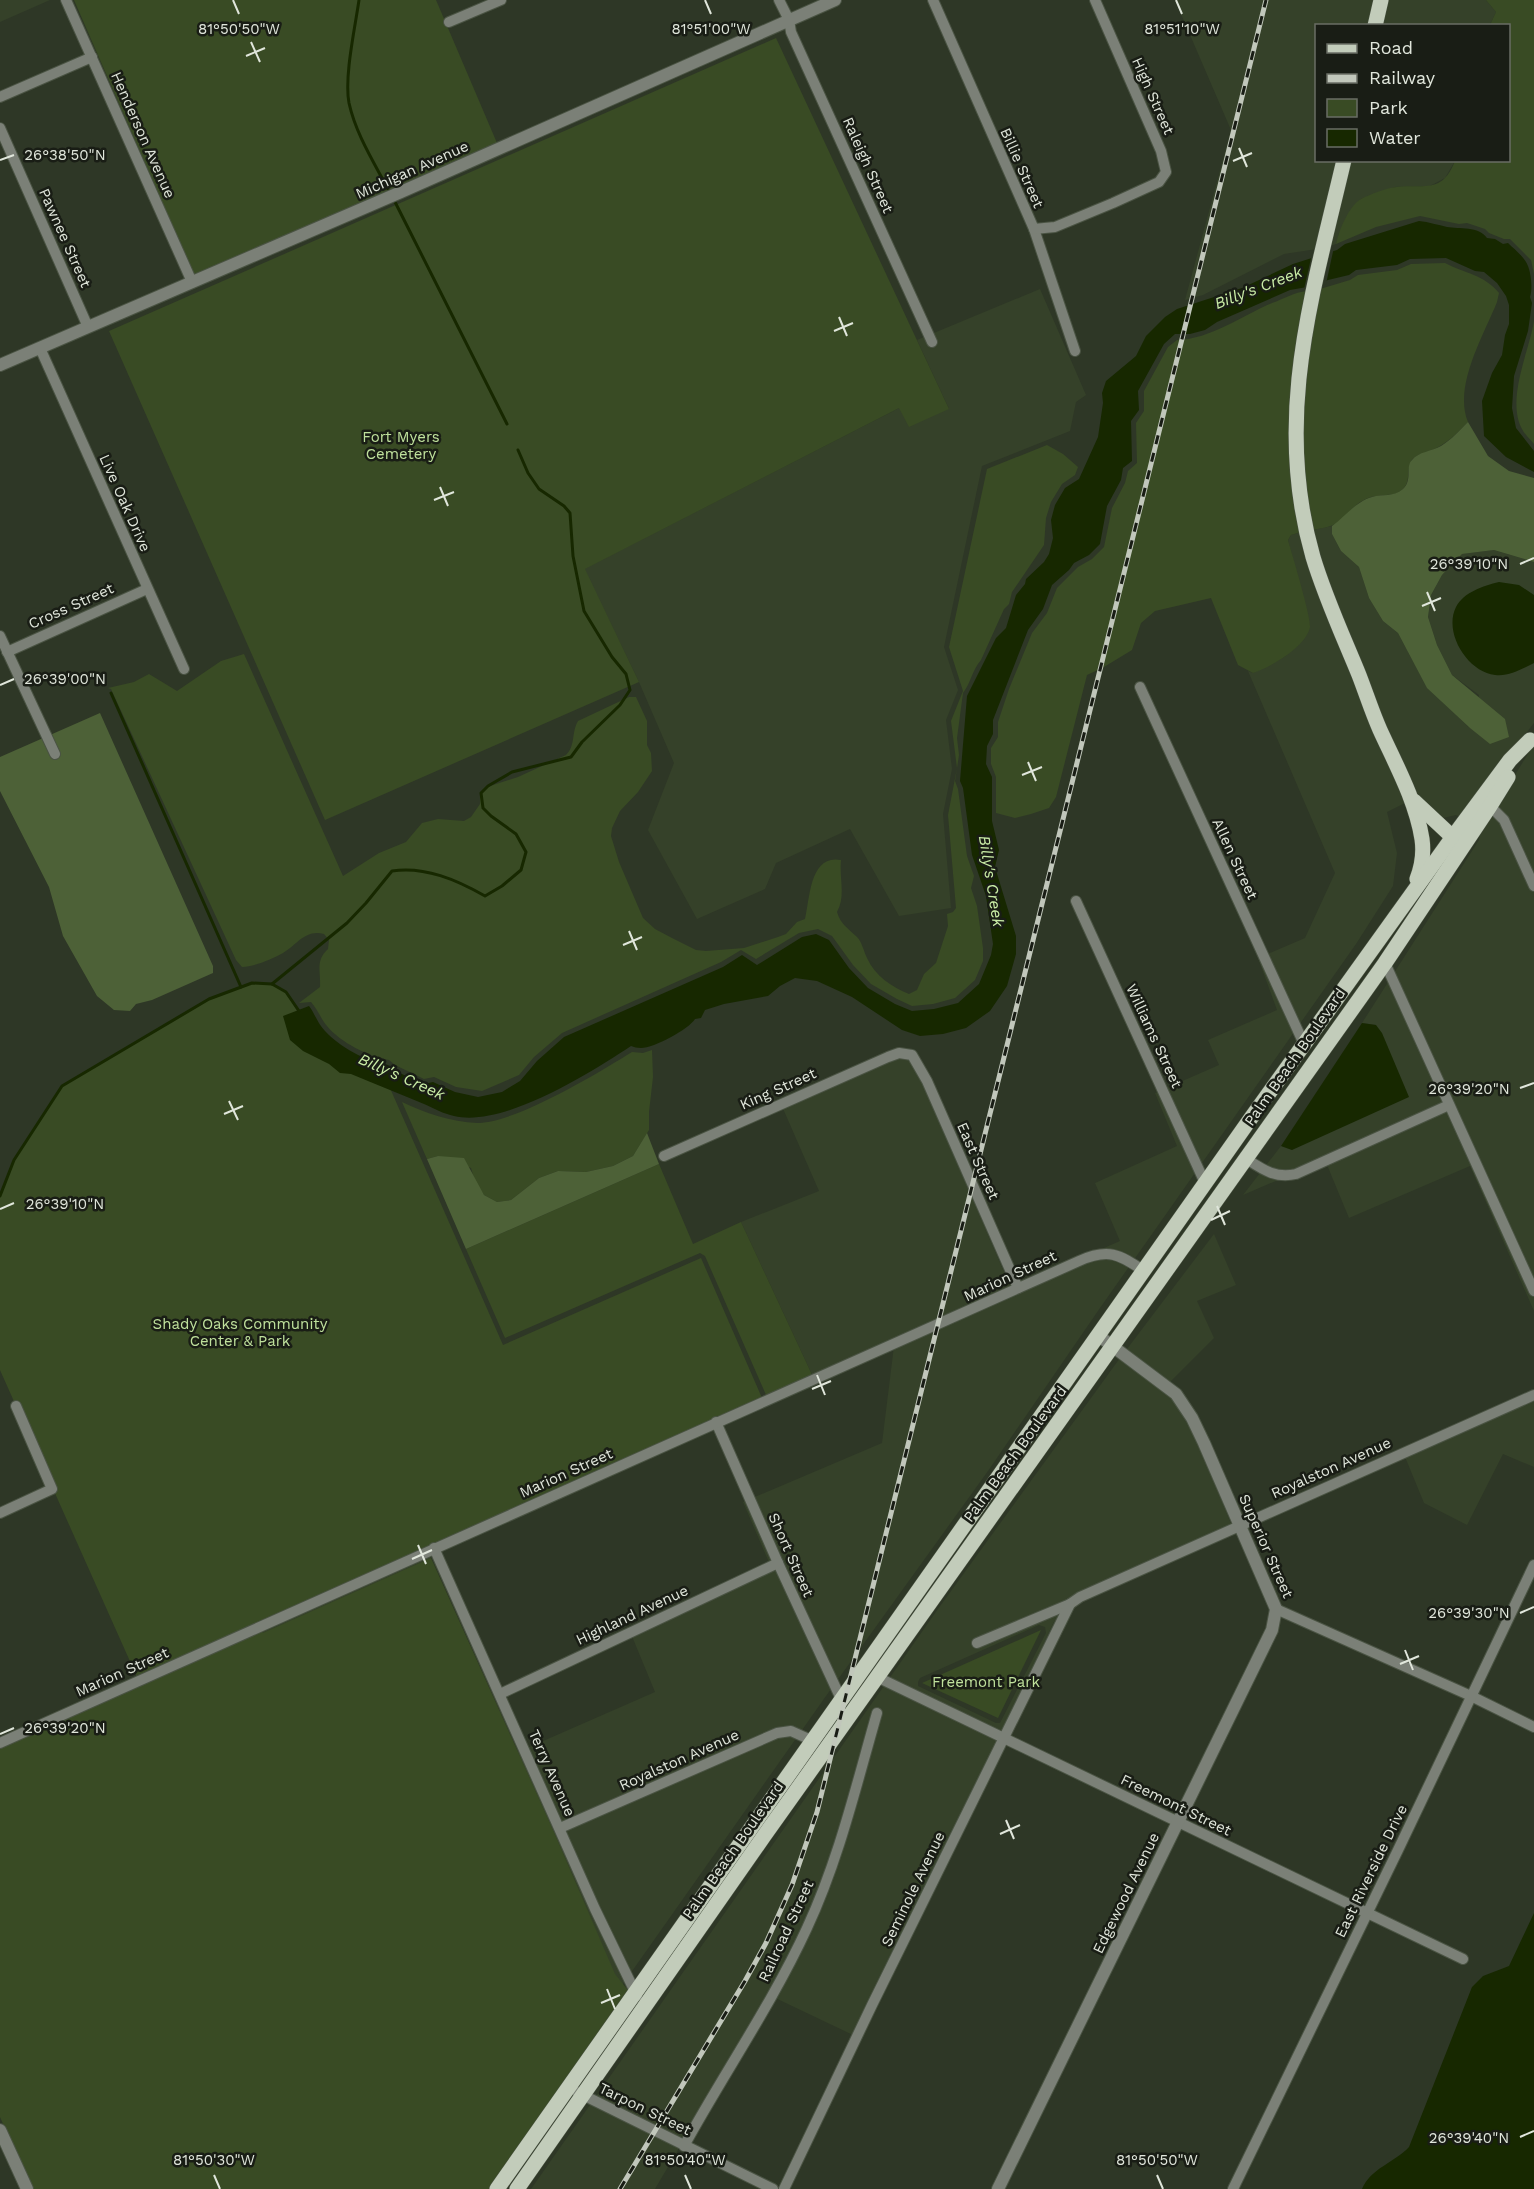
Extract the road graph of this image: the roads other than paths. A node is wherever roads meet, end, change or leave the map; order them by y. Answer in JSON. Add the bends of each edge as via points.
{"nodes":[{"id":1,"x":66,"y":0,"type":"edge"},
{"id":2,"x":501,"y":0,"type":"edge"},
{"id":3,"x":780,"y":0,"type":"edge"},
{"id":4,"x":835,"y":0,"type":"edge"},
{"id":5,"x":933,"y":0,"type":"edge"},
{"id":6,"x":1095,"y":0,"type":"edge"},
{"id":7,"x":1381,"y":0,"type":"edge"},
{"id":8,"x":789,"y":20,"type":"junction"},
{"id":9,"x":449,"y":22,"type":"dead end"},
{"id":10,"x":1375,"y":24,"type":"edge"},
{"id":11,"x":92,"y":57,"type":"junction"},
{"id":12,"x":0,"y":97,"type":"edge"},
{"id":13,"x":0,"y":128,"type":"edge"},
{"id":14,"x":1344,"y":162,"type":"edge"},
{"id":15,"x":1034,"y":229,"type":"junction"},
{"id":16,"x":192,"y":282,"type":"junction"},
{"id":17,"x":88,"y":327,"type":"junction"},
{"id":18,"x":932,"y":342,"type":"dead end"},
{"id":19,"x":40,"y":348,"type":"junction"},
{"id":20,"x":1075,"y":351,"type":"dead end"},
{"id":21,"x":0,"y":365,"type":"edge"},
{"id":22,"x":147,"y":588,"type":"junction"},
{"id":23,"x":0,"y":636,"type":"edge"},
{"id":24,"x":7,"y":652,"type":"junction"},
{"id":25,"x":184,"y":669,"type":"dead end"},
{"id":26,"x":1140,"y":687,"type":"dead end"},
{"id":27,"x":1532,"y":737,"type":"edge"},
{"id":28,"x":55,"y":754,"type":"dead end"},
{"id":29,"x":1412,"y":799,"type":"junction"},
{"id":30,"x":1491,"y":806,"type":"junction"},
{"id":31,"x":1457,"y":842,"type":"junction"},
{"id":32,"x":1534,"y":886,"type":"edge"},
{"id":33,"x":1407,"y":900,"type":"junction"},
{"id":34,"x":1076,"y":901,"type":"dead end"},
{"id":35,"x":1384,"y":963,"type":"junction"},
{"id":36,"x":1304,"y":1044,"type":"junction"},
{"id":37,"x":905,"y":1054,"type":"joint"},
{"id":38,"x":1298,"y":1083,"type":"junction"},
{"id":39,"x":1449,"y":1105,"type":"junction"},
{"id":40,"x":664,"y":1156,"type":"dead end"},
{"id":41,"x":1245,"y":1158,"type":"junction"},
{"id":42,"x":1205,"y":1183,"type":"junction"},
{"id":43,"x":1144,"y":1272,"type":"junction"},
{"id":44,"x":1018,"y":1288,"type":"junction"},
{"id":45,"x":1534,"y":1291,"type":"edge"},
{"id":46,"x":1099,"y":1336,"type":"junction"},
{"id":47,"x":1114,"y":1346,"type":"junction"},
{"id":48,"x":1534,"y":1395,"type":"edge"},
{"id":49,"x":16,"y":1406,"type":"dead end"},
{"id":50,"x":716,"y":1422,"type":"junction"},
{"id":51,"x":0,"y":1513,"type":"edge"},
{"id":52,"x":1241,"y":1526,"type":"junction"},
{"id":53,"x":434,"y":1548,"type":"junction"},
{"id":54,"x":938,"y":1562,"type":"junction"},
{"id":55,"x":778,"y":1563,"type":"junction"},
{"id":56,"x":1534,"y":1565,"type":"edge"},
{"id":57,"x":1070,"y":1604,"type":"junction"},
{"id":58,"x":1276,"y":1609,"type":"junction"},
{"id":59,"x":977,"y":1643,"type":"dead end"},
{"id":60,"x":877,"y":1677,"type":"junction"},
{"id":61,"x":500,"y":1694,"type":"junction"},
{"id":62,"x":1471,"y":1696,"type":"junction"},
{"id":63,"x":841,"y":1699,"type":"junction"},
{"id":64,"x":877,"y":1713,"type":"dead end"},
{"id":65,"x":1534,"y":1727,"type":"edge"},
{"id":66,"x":1,"y":1739,"type":"edge"},
{"id":67,"x":1003,"y":1739,"type":"junction"},
{"id":68,"x":811,"y":1740,"type":"junction"},
{"id":69,"x":1177,"y":1821,"type":"junction"},
{"id":70,"x":560,"y":1828,"type":"junction"},
{"id":71,"x":764,"y":1836,"type":"junction"},
{"id":72,"x":1367,"y":1913,"type":"junction"},
{"id":73,"x":1463,"y":1959,"type":"dead end"},
{"id":74,"x":635,"y":1992,"type":"junction"},
{"id":75,"x":643,"y":2010,"type":"junction"},
{"id":76,"x":568,"y":2088,"type":"junction"},
{"id":77,"x":583,"y":2095,"type":"junction"},
{"id":78,"x":0,"y":2130,"type":"edge"},
{"id":79,"x":684,"y":2146,"type":"junction"},
{"id":80,"x":27,"y":2189,"type":"edge"},
{"id":81,"x":497,"y":2189,"type":"edge"},
{"id":82,"x":517,"y":2189,"type":"edge"},
{"id":83,"x":773,"y":2189,"type":"edge"},
{"id":84,"x":784,"y":2189,"type":"edge"},
{"id":85,"x":998,"y":2189,"type":"edge"},
{"id":86,"x":1233,"y":2189,"type":"edge"}],
"edges":[{"from":1,"to":11,"type":"street","name":"Henderson Avenue"},
{"from":2,"to":9,"type":"street"},
{"from":3,"to":8,"type":"street","name":"Raleigh Street"},
{"from":4,"to":8,"type":"street","name":"Michigan Avenue"},
{"from":5,"to":15,"type":"street","name":"Billie Street"},
{"from":6,"to":15,"type":"street","name":"High Street","via":[[1161,151],[1166,172],[1159,182],[1113,203],[1055,227]]},
{"from":7,"to":10,"type":"main road"},
{"from":8,"to":16,"type":"street","name":"Michigan Avenue"},
{"from":8,"to":18,"type":"street","name":"Raleigh Street","via":[[791,32]]},
{"from":11,"to":12,"type":"street"},
{"from":11,"to":16,"type":"street","name":"Henderson Avenue"},
{"from":13,"to":17,"type":"street","name":"Pawnee Street"},
{"from":14,"to":29,"type":"main road","via":[[1301,354],[1295,428],[1298,481],[1307,532],[1329,604]]},
{"from":15,"to":20,"type":"street","name":"Billie Street"},
{"from":16,"to":17,"type":"street","name":"Michigan Avenue"},
{"from":17,"to":19,"type":"street","name":"Michigan Avenue"},
{"from":19,"to":21,"type":"street","name":"Michigan Avenue"},
{"from":19,"to":22,"type":"street","name":"Live Oak Drive"},
{"from":22,"to":24,"type":"street","name":"Cross Street"},
{"from":22,"to":25,"type":"street","name":"Live Oak Drive"},
{"from":23,"to":24,"type":"street"},
{"from":24,"to":28,"type":"street"},
{"from":26,"to":36,"type":"street","name":"Allen Street"},
{"from":27,"to":30,"type":"main road","name":"Palm Beach Boulevard"},
{"from":27,"to":31,"type":"main road","via":[[1510,760]]},
{"from":29,"to":31,"type":"main road"},
{"from":29,"to":33,"type":"main road","via":[[1423,852]]},
{"from":30,"to":31,"type":"main road","name":"Palm Beach Boulevard"},
{"from":30,"to":32,"type":"street","via":[[1504,820]]},
{"from":31,"to":33,"type":"main road"},
{"from":31,"to":35,"type":"main road","name":"Palm Beach Boulevard"},
{"from":33,"to":36,"type":"main road","name":"Palm Beach Boulevard"},
{"from":34,"to":42,"type":"street","name":"Williams Street"},
{"from":35,"to":38,"type":"main road","name":"Palm Beach Boulevard"},
{"from":35,"to":39,"type":"street"},
{"from":36,"to":38,"type":"main road","via":[[1306,1053]]},
{"from":36,"to":42,"type":"main road","name":"Palm Beach Boulevard"},
{"from":37,"to":40,"type":"street","name":"King Street","via":[[899,1053]]},
{"from":37,"to":44,"type":"street","name":"East Street","via":[[912,1055],[927,1081]]},
{"from":38,"to":41,"type":"main road","name":"Palm Beach Boulevard"},
{"from":39,"to":41,"type":"street","via":[[1296,1174],[1283,1177],[1269,1173]]},
{"from":39,"to":45,"type":"street"},
{"from":41,"to":47,"type":"main road","name":"Palm Beach Boulevard"},
{"from":42,"to":43,"type":"main road","name":"Palm Beach Boulevard"},
{"from":43,"to":44,"type":"street","name":"Marion Street","via":[[1121,1256],[1107,1253],[1092,1255]]},
{"from":43,"to":46,"type":"main road","name":"Palm Beach Boulevard"},
{"from":44,"to":50,"type":"street","name":"Marion Street"},
{"from":46,"to":47,"type":"street","name":"Superior Street"},
{"from":46,"to":54,"type":"main road","name":"Palm Beach Boulevard"},
{"from":47,"to":52,"type":"street","name":"Superior Street","via":[[1176,1394],[1204,1443]]},
{"from":47,"to":60,"type":"main road","name":"Palm Beach Boulevard"},
{"from":48,"to":52,"type":"street","name":"Royalston Avenue"},
{"from":49,"to":51,"type":"street","via":[[52,1489]]},
{"from":50,"to":53,"type":"street","name":"Marion Street"},
{"from":50,"to":55,"type":"street","name":"Short Street"},
{"from":52,"to":57,"type":"street","name":"Royalston Avenue"},
{"from":52,"to":58,"type":"street","name":"Superior Street"},
{"from":53,"to":61,"type":"street","name":"Terry Avenue"},
{"from":53,"to":66,"type":"street","name":"Marion Street"},
{"from":54,"to":60,"type":"main road","via":[[927,1590],[879,1660]]},
{"from":54,"to":63,"type":"main road","name":"Palm Beach Boulevard"},
{"from":55,"to":61,"type":"street","name":"Highland Avenue"},
{"from":55,"to":63,"type":"street","name":"Short Street"},
{"from":56,"to":62,"type":"street","name":"East Riverside Drive"},
{"from":57,"to":59,"type":"street","name":"Royalston Avenue"},
{"from":57,"to":67,"type":"street","name":"Seminole Avenue"},
{"from":58,"to":62,"type":"street","name":"Superior Street"},
{"from":58,"to":69,"type":"street","name":"Edgewood Avenue","via":[[1272,1630]]},
{"from":60,"to":67,"type":"street","name":"Freemont Street"},
{"from":60,"to":71,"type":"main road","name":"Palm Beach Boulevard"},
{"from":61,"to":70,"type":"street","name":"Terry Avenue"},
{"from":62,"to":65,"type":"street","name":"Superior Street"},
{"from":62,"to":72,"type":"street","name":"East Riverside Drive"},
{"from":63,"to":68,"type":"main road","name":"Palm Beach Boulevard"},
{"from":64,"to":79,"type":"street","name":"Railroad Street","via":[[837,1855],[808,1926],[770,2001]]},
{"from":67,"to":69,"type":"street","name":"Freemont Street"},
{"from":67,"to":84,"type":"street","name":"Seminole Avenue"},
{"from":68,"to":70,"type":"street","name":"Royalston Avenue","via":[[791,1731],[777,1733]]},
{"from":68,"to":71,"type":"main road","via":[[812,1754],[807,1767],[764,1827]]},
{"from":68,"to":74,"type":"main road","name":"Palm Beach Boulevard"},
{"from":69,"to":72,"type":"street","name":"Freemont Street"},
{"from":69,"to":85,"type":"street","name":"Edgewood Avenue"},
{"from":70,"to":74,"type":"street","name":"Terry Avenue"},
{"from":71,"to":75,"type":"main road","name":"Palm Beach Boulevard"},
{"from":72,"to":73,"type":"street","name":"Freemont Street"},
{"from":72,"to":86,"type":"street","name":"East Riverside Drive"},
{"from":74,"to":75,"type":"street","name":"Terry Avenue"},
{"from":74,"to":76,"type":"main road","name":"Palm Beach Boulevard"},
{"from":75,"to":77,"type":"main road","name":"Palm Beach Boulevard"},
{"from":76,"to":77,"type":"street","name":"Tarpon Street"},
{"from":76,"to":81,"type":"main road","name":"Palm Beach Boulevard"},
{"from":77,"to":79,"type":"street","name":"Tarpon Street"},
{"from":77,"to":82,"type":"main road","name":"Palm Beach Boulevard"},
{"from":78,"to":80,"type":"street"},
{"from":79,"to":83,"type":"street","name":"Tarpon Street"}]}
